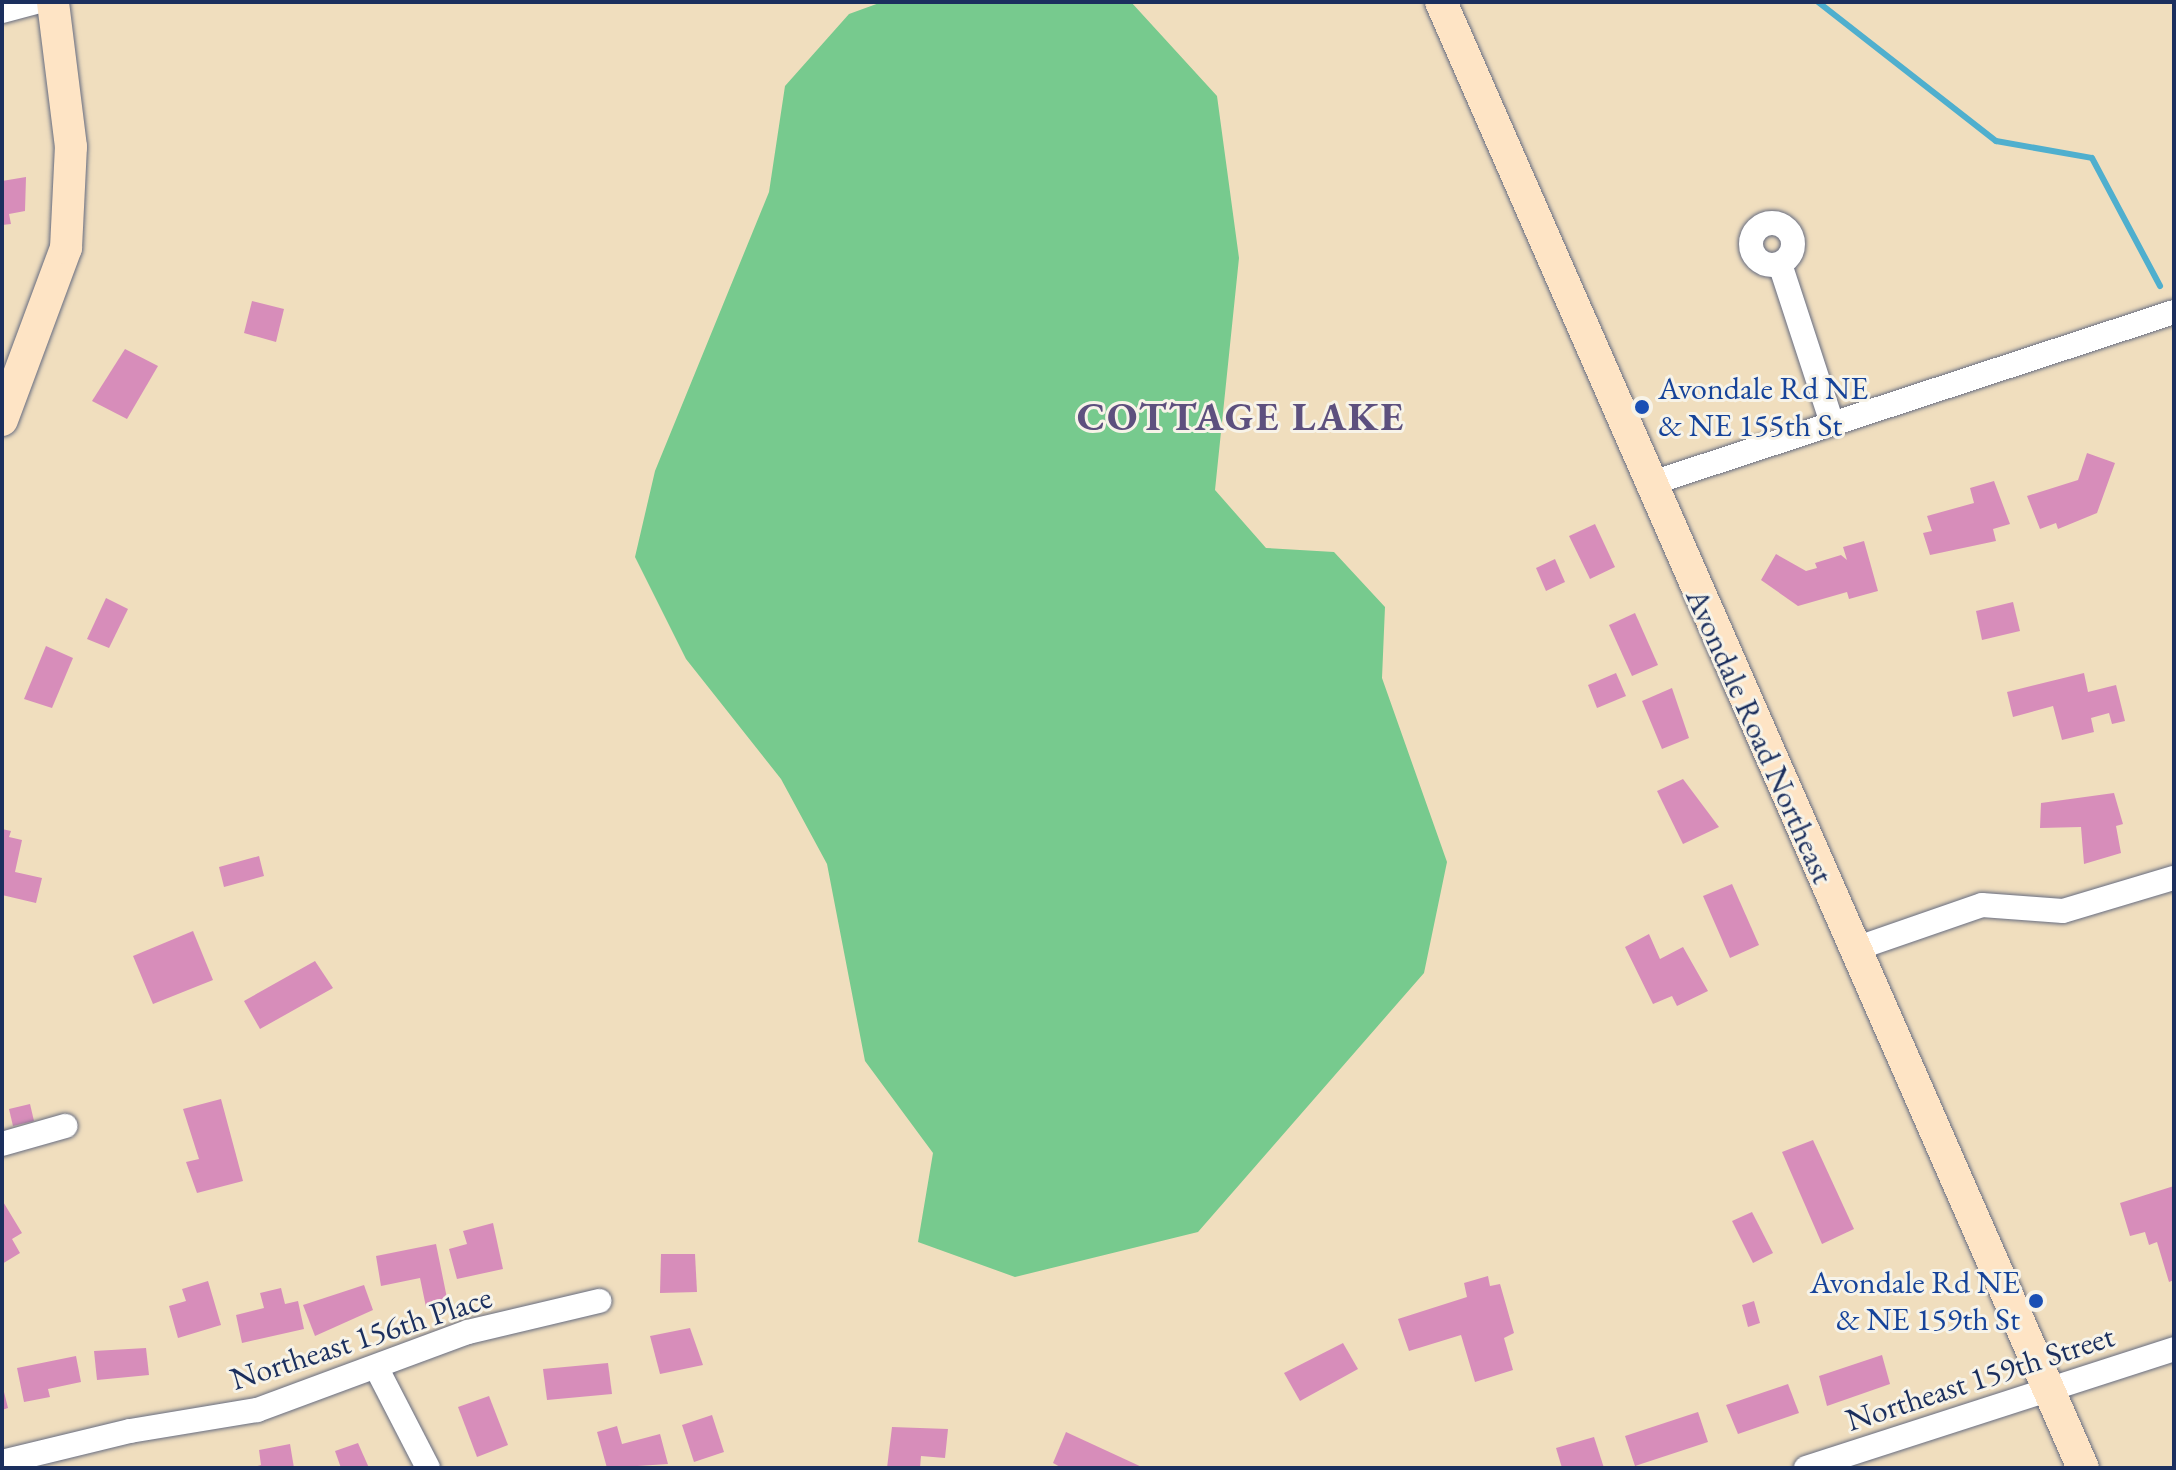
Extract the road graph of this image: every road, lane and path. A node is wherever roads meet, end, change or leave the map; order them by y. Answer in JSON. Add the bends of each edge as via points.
{"nodes":[{"id":1,"x":35,"y":2,"type":"edge"},
{"id":2,"x":53,"y":2,"type":"edge"},
{"id":3,"x":1428,"y":2,"type":"edge"},
{"id":4,"x":2,"y":11,"type":"edge"},
{"id":5,"x":1446,"y":16,"type":"edge"},
{"id":6,"x":1780,"y":264,"type":"dead end"},
{"id":7,"x":2174,"y":312,"type":"edge"},
{"id":8,"x":2,"y":420,"type":"edge"},
{"id":9,"x":1831,"y":420,"type":"junction"},
{"id":10,"x":1649,"y":484,"type":"junction"},
{"id":11,"x":2174,"y":878,"type":"edge"},
{"id":12,"x":1855,"y":949,"type":"junction"},
{"id":13,"x":65,"y":1126,"type":"dead end"},
{"id":14,"x":2,"y":1144,"type":"edge"},
{"id":15,"x":599,"y":1301,"type":"dead end"},
{"id":16,"x":2174,"y":1349,"type":"edge"},
{"id":17,"x":377,"y":1369,"type":"junction"},
{"id":18,"x":2046,"y":1390,"type":"junction"},
{"id":19,"x":2,"y":1462,"type":"edge"},
{"id":20,"x":428,"y":1468,"type":"edge"},
{"id":21,"x":1806,"y":1468,"type":"edge"},
{"id":22,"x":2083,"y":1468,"type":"edge"}],
"edges":[{"from":1,"to":4,"type":"street"},
{"from":2,"to":8,"type":"main road","via":[[71,147],[66,248]]},
{"from":3,"to":5,"type":"main road","name":"Avondale Road Northeast"},
{"from":5,"to":10,"type":"main road","name":"Avondale Road Northeast"},
{"from":6,"to":9,"type":"street"},
{"from":7,"to":9,"type":"street"},
{"from":9,"to":10,"type":"street"},
{"from":10,"to":12,"type":"main road","name":"Avondale Road Northeast"},
{"from":11,"to":12,"type":"street","via":[[2063,911],[1982,905]]},
{"from":12,"to":18,"type":"main road","name":"Avondale Road Northeast"},
{"from":13,"to":14,"type":"street"},
{"from":15,"to":17,"type":"street","name":"Northeast 156th Place","via":[[468,1332]]},
{"from":16,"to":18,"type":"street","name":"Northeast 159th Street"},
{"from":17,"to":19,"type":"street","name":"Northeast 156th Place","via":[[257,1410],[130,1431]]},
{"from":17,"to":20,"type":"street"},
{"from":18,"to":21,"type":"street","name":"Northeast 159th Street"},
{"from":18,"to":22,"type":"main road","name":"Avondale Road Northeast"}]}
